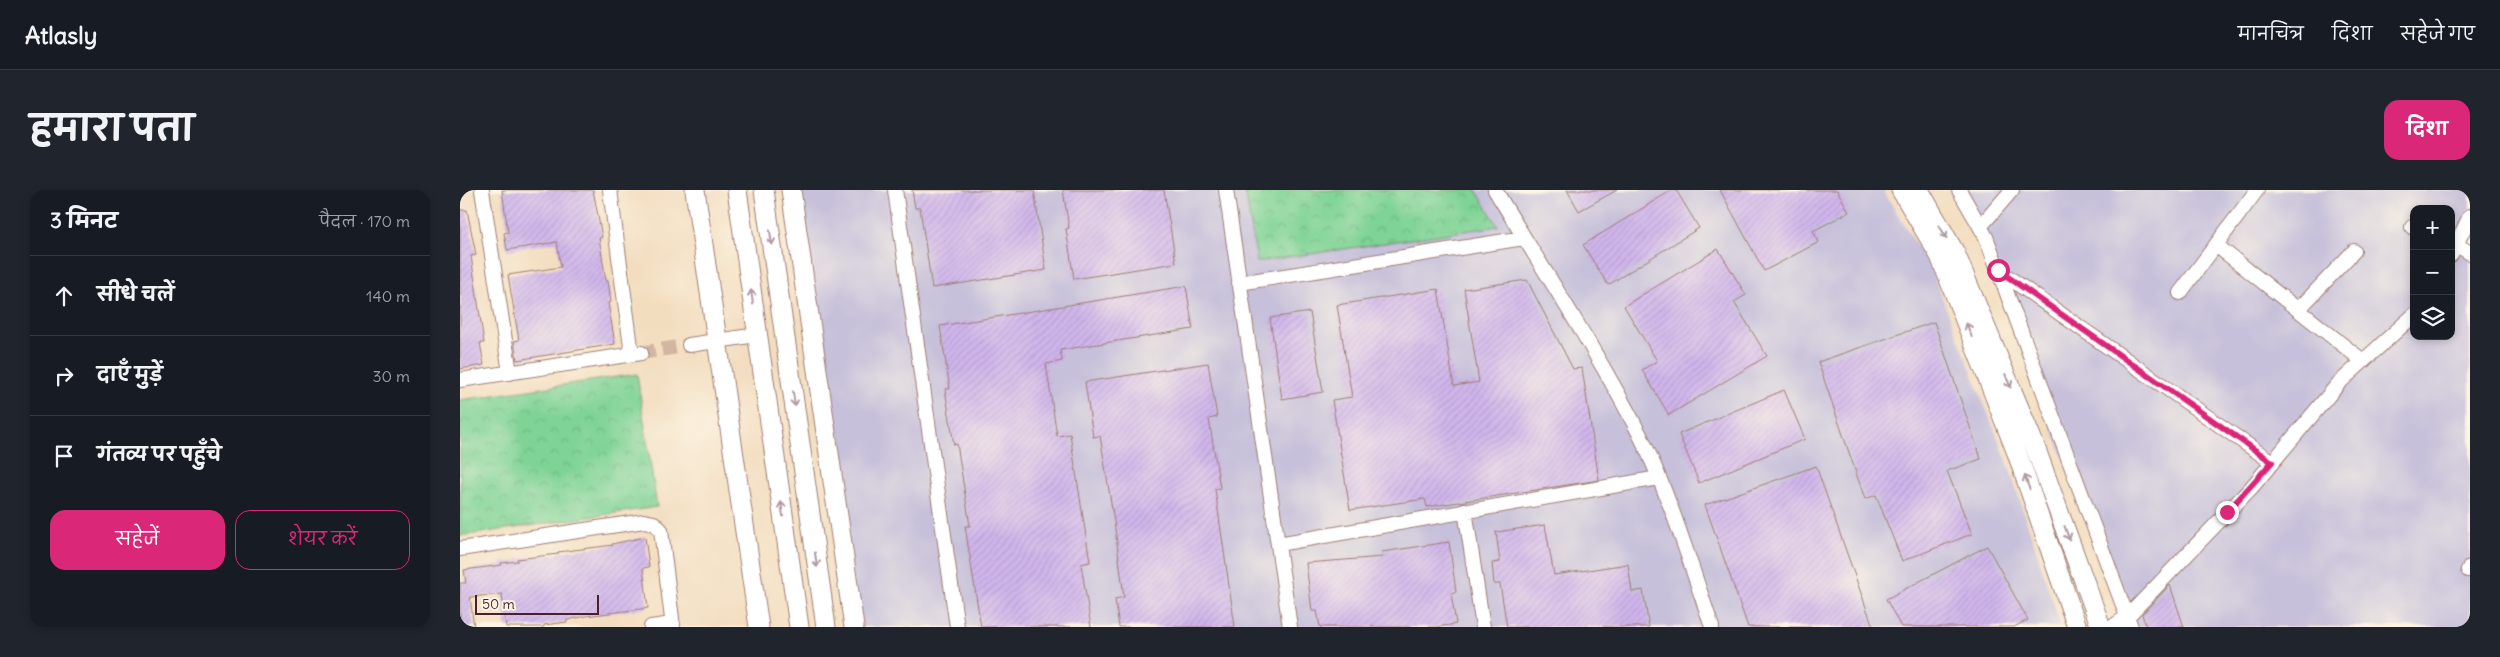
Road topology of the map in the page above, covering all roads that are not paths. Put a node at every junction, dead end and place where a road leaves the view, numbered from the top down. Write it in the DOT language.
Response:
graph roads {
  1 [pos="482,190"];
  2 [pos="610,190"];
  3 [pos="695,190"];
  4 [pos="737,190"];
  5 [pos="764,190"];
  6 [pos="791,190"];
  7 [pos="895,190"];
  8 [pos="1226,190"];
  9 [pos="1495,190"];
  10 [pos="1901,190"];
  11 [pos="1919,190"];
  12 [pos="1959,190"];
  13 [pos="2012,190"];
  14 [pos="2257,190"];
  15 [pos="2470,216"];
  16 [pos="1980,227"];
  17 [pos="1524,238"];
  18 [pos="2216,245"];
  19 [pos="2354,250"];
  20 [pos="2453,250"];
  21 [pos="2455,251"];
  22 [pos="2470,253"];
  23 [pos="1998,270"];
  24 [pos="1239,283"];
  25 [pos="2180,294"];
  26 [pos="2298,310"];
  27 [pos="2410,319"];
  28 [pos="757,335"];
  29 [pos="717,341"];
  30 [pos="689,345"];
  31 [pos="2363,361"];
  32 [pos="510,372"];
  33 [pos="460,380"];
  34 [pos="2272,462"];
  35 [pos="1659,478"];
  36 [pos="1464,510"];
  37 [pos="1278,544"];
  38 [pos="460,549"];
  39 [pos="2129,622"];
  40 [pos="673,625"];
  41 [pos="651,627"];
  42 [pos="759,627"];
  43 [pos="799,627"];
  44 [pos="826,627"];
  45 [pos="854,627"];
  46 [pos="957,627"];
  47 [pos="1290,627"];
  48 [pos="1483,627"];
  49 [pos="1712,627"];
  50 [pos="2077,627"];
  51 [pos="2101,627"];
  52 [pos="2112,627"];
  1 -- 32 [label="street"];
  2 -- 32 [label="street"];
  3 -- 29 [label="street"];
  28 -- 4 [label="street, one-way"];
  5 -- 44 [label="street, one-way"];
  6 -- 45 [label="street"];
  7 -- 46 [label="street"];
  8 -- 24 [label="street"];
  9 -- 17 [label="street"];
  50 -- 10 [label="street, one-way"];
  11 -- 51 [label="street, one-way"];
  12 -- 16 [label="street"];
  13 -- 16 [label="street"];
  14 -- 18 [label="street"];
  15 -- 20 [label="street"];
  16 -- 23 [label="street"];
  17 -- 24 [label="street"];
  17 -- 35 [label="street"];
  18 -- 25 [label="street"];
  18 -- 26 [label="street"];
  19 -- 26 [label="street"];
  21 -- 22 [label="street"];
  23 -- 34 [label="street"];
  23 -- 39 [label="street"];
  24 -- 37 [label="street"];
  26 -- 31 [label="street"];
  27 -- 31 [label="street"];
  28 -- 29 [label="street"];
  43 -- 28 [label="street, one-way"];
  29 -- 30 [label="street"];
  29 -- 42 [label="street"];
  31 -- 34 [label="street"];
  32 -- 33 [label="street"];
  34 -- 39 [label="street"];
  35 -- 36 [label="street"];
  35 -- 49 [label="street"];
  36 -- 37 [label="street"];
  36 -- 48 [label="street"];
  37 -- 47 [label="street"];
  38 -- 40 [label="street"];
  39 -- 52 [label="street"];
  40 -- 41 [label="street"];
}
